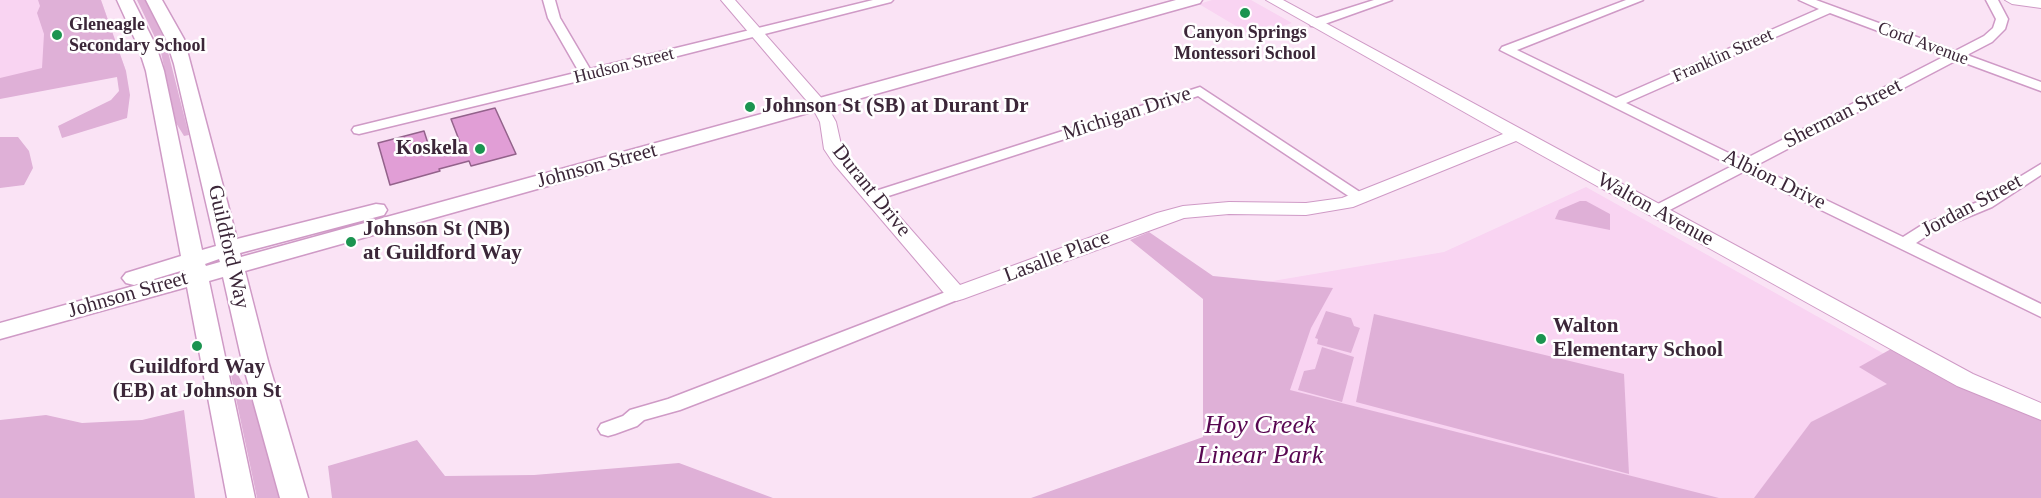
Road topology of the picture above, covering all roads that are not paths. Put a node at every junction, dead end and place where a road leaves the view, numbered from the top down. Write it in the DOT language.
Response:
graph roads {
  1 [pos="125,0"];
  2 [pos="154,0"];
  3 [pos="549,0"];
  4 [pos="729,0"];
  5 [pos="887,0"];
  6 [pos="1155,0"];
  7 [pos="1194,0"];
  8 [pos="1273,0"];
  9 [pos="1386,0"];
  10 [pos="1637,0"];
  11 [pos="1805,0"];
  12 [pos="1992,0"];
  13 [pos="2012,0"];
  14 [pos="2041,4"];
  15 [pos="1830,9"];
  16 [pos="1315,23"];
  17 [pos="757,33"];
  18 [pos="1956,56"];
  19 [pos="587,75"];
  20 [pos="2041,87"];
  21 [pos="815,100"];
  22 [pos="1616,103"];
  23 [pos="359,130"];
  24 [pos="1517,134"];
  25 [pos="1744,166"];
  26 [pos="2041,168"];
  27 [pos="871,197"];
  28 [pos="1361,198"];
  29 [pos="1656,211"];
  30 [pos="1904,244"];
  31 [pos="230,258"];
  32 [pos="196,268"];
  33 [pos="956,294"];
  34 [pos="2041,311"];
  35 [pos="0,318"];
  36 [pos="0,331"];
  37 [pos="2041,412"];
  38 [pos="608,429"];
  39 [pos="241,498"];
  40 [pos="294,498"];
  1 -- 32 [label="main road, Guildford Way"];
  2 -- 31 [label="main road, Guildford Way"];
  3 -- 19 [label="street"];
  4 -- 17 [label="street, Durant Drive"];
  5 -- 17 [label="street, Hudson Street"];
  6 -- 21 [label="main road, Johnson Street"];
  7 -- 21 [label="main road, Johnson Street"];
  8 -- 16 [label="street, Walton Avenue"];
  9 -- 16 [label="street"];
  10 -- 22 [label="street, Albion Drive"];
  11 -- 15 [label="street, Cord Avenue"];
  12 -- 18 [label="street, Sherman Street"];
  13 -- 14 [label="street"];
  15 -- 18 [label="street, Cord Avenue"];
  15 -- 22 [label="street, Franklin Street"];
  16 -- 24 [label="street, Walton Avenue"];
  17 -- 19 [label="street, Hudson Street"];
  17 -- 21 [label="street, Durant Drive"];
  18 -- 20 [label="street, Cord Avenue"];
  18 -- 25 [label="street, Sherman Street"];
  19 -- 23 [label="street, Hudson Street"];
  21 -- 27 [label="street, Durant Drive"];
  21 -- 31 [label="main road, Johnson Street"];
  22 -- 25 [label="street, Albion Drive"];
  24 -- 28 [label="street, Lasalle Place"];
  24 -- 29 [label="street, Walton Avenue"];
  25 -- 29 [label="street, Sherman Street"];
  25 -- 30 [label="street, Albion Drive"];
  26 -- 30 [label="street, Jordan Street"];
  27 -- 28 [label="street, Michigan Drive"];
  27 -- 33 [label="street, Durant Drive"];
  28 -- 33 [label="street, Lasalle Place"];
  29 -- 37 [label="street, Walton Avenue"];
  30 -- 34 [label="street, Albion Drive"];
  31 -- 32 [label="main road, Johnson Street"];
  31 -- 40 [label="main road, Guildford Way"];
  32 -- 35 [label="main road, Johnson Street"];
  32 -- 36 [label="main road, Johnson Street"];
  32 -- 39 [label="main road, Guildford Way"];
  33 -- 38 [label="street, Lasalle Place"];
}
